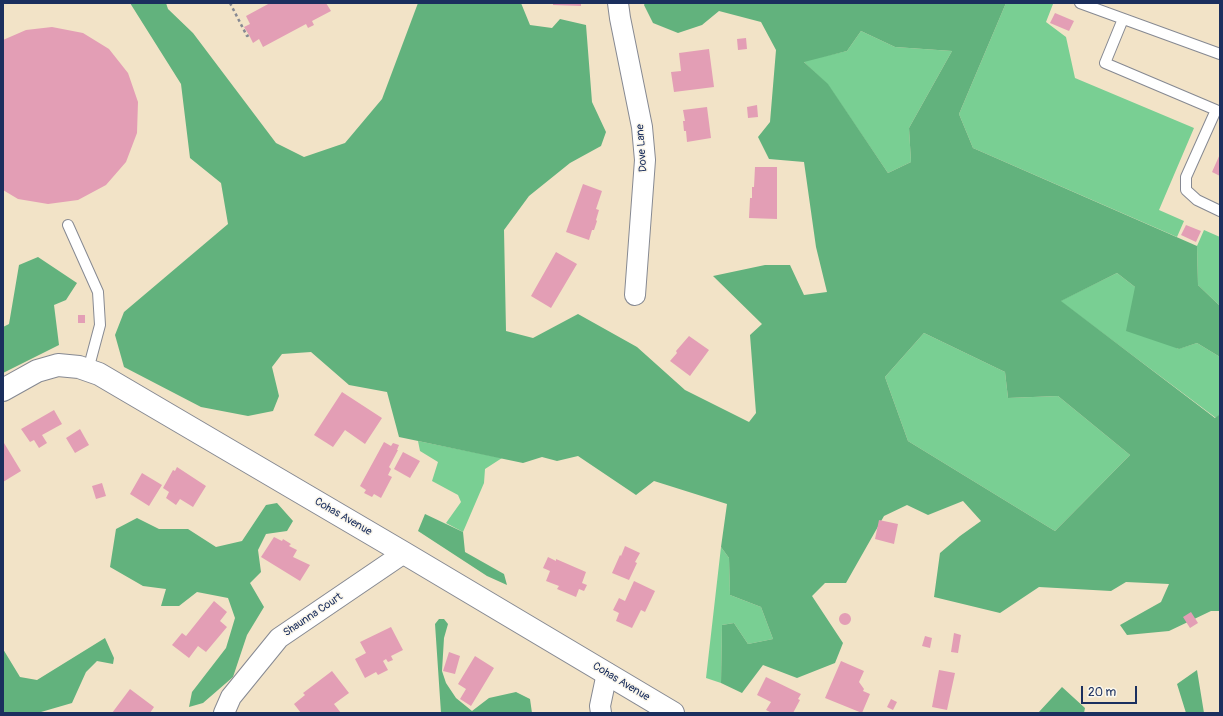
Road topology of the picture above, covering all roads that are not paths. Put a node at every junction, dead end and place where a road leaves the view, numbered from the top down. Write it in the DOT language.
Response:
graph roads {
  1 [pos="618,3"];
  2 [pos="1080,3"];
  3 [pos="1123,19"];
  4 [pos="1220,54"];
  5 [pos="1220,211"];
  6 [pos="68,226"];
  7 [pos="635,295"];
  8 [pos="88,370"];
  9 [pos="3,390"];
  10 [pos="404,553"];
  11 [pos="607,673"];
  12 [pos="224,713"];
  13 [pos="600,713"];
  14 [pos="674,713"];
  1 -- 7 [label="street, Dove Lane"];
  2 -- 3 [label="lane"];
  3 -- 4 [label="lane"];
  3 -- 5 [label="lane"];
  6 -- 8 [label="lane"];
  8 -- 9 [label="street, Cohas Avenue"];
  8 -- 10 [label="street, Cohas Avenue"];
  10 -- 11 [label="street, Cohas Avenue"];
  10 -- 12 [label="street, Shaunna Court"];
  11 -- 13 [label="street"];
  11 -- 14 [label="street, Cohas Avenue"];
}
